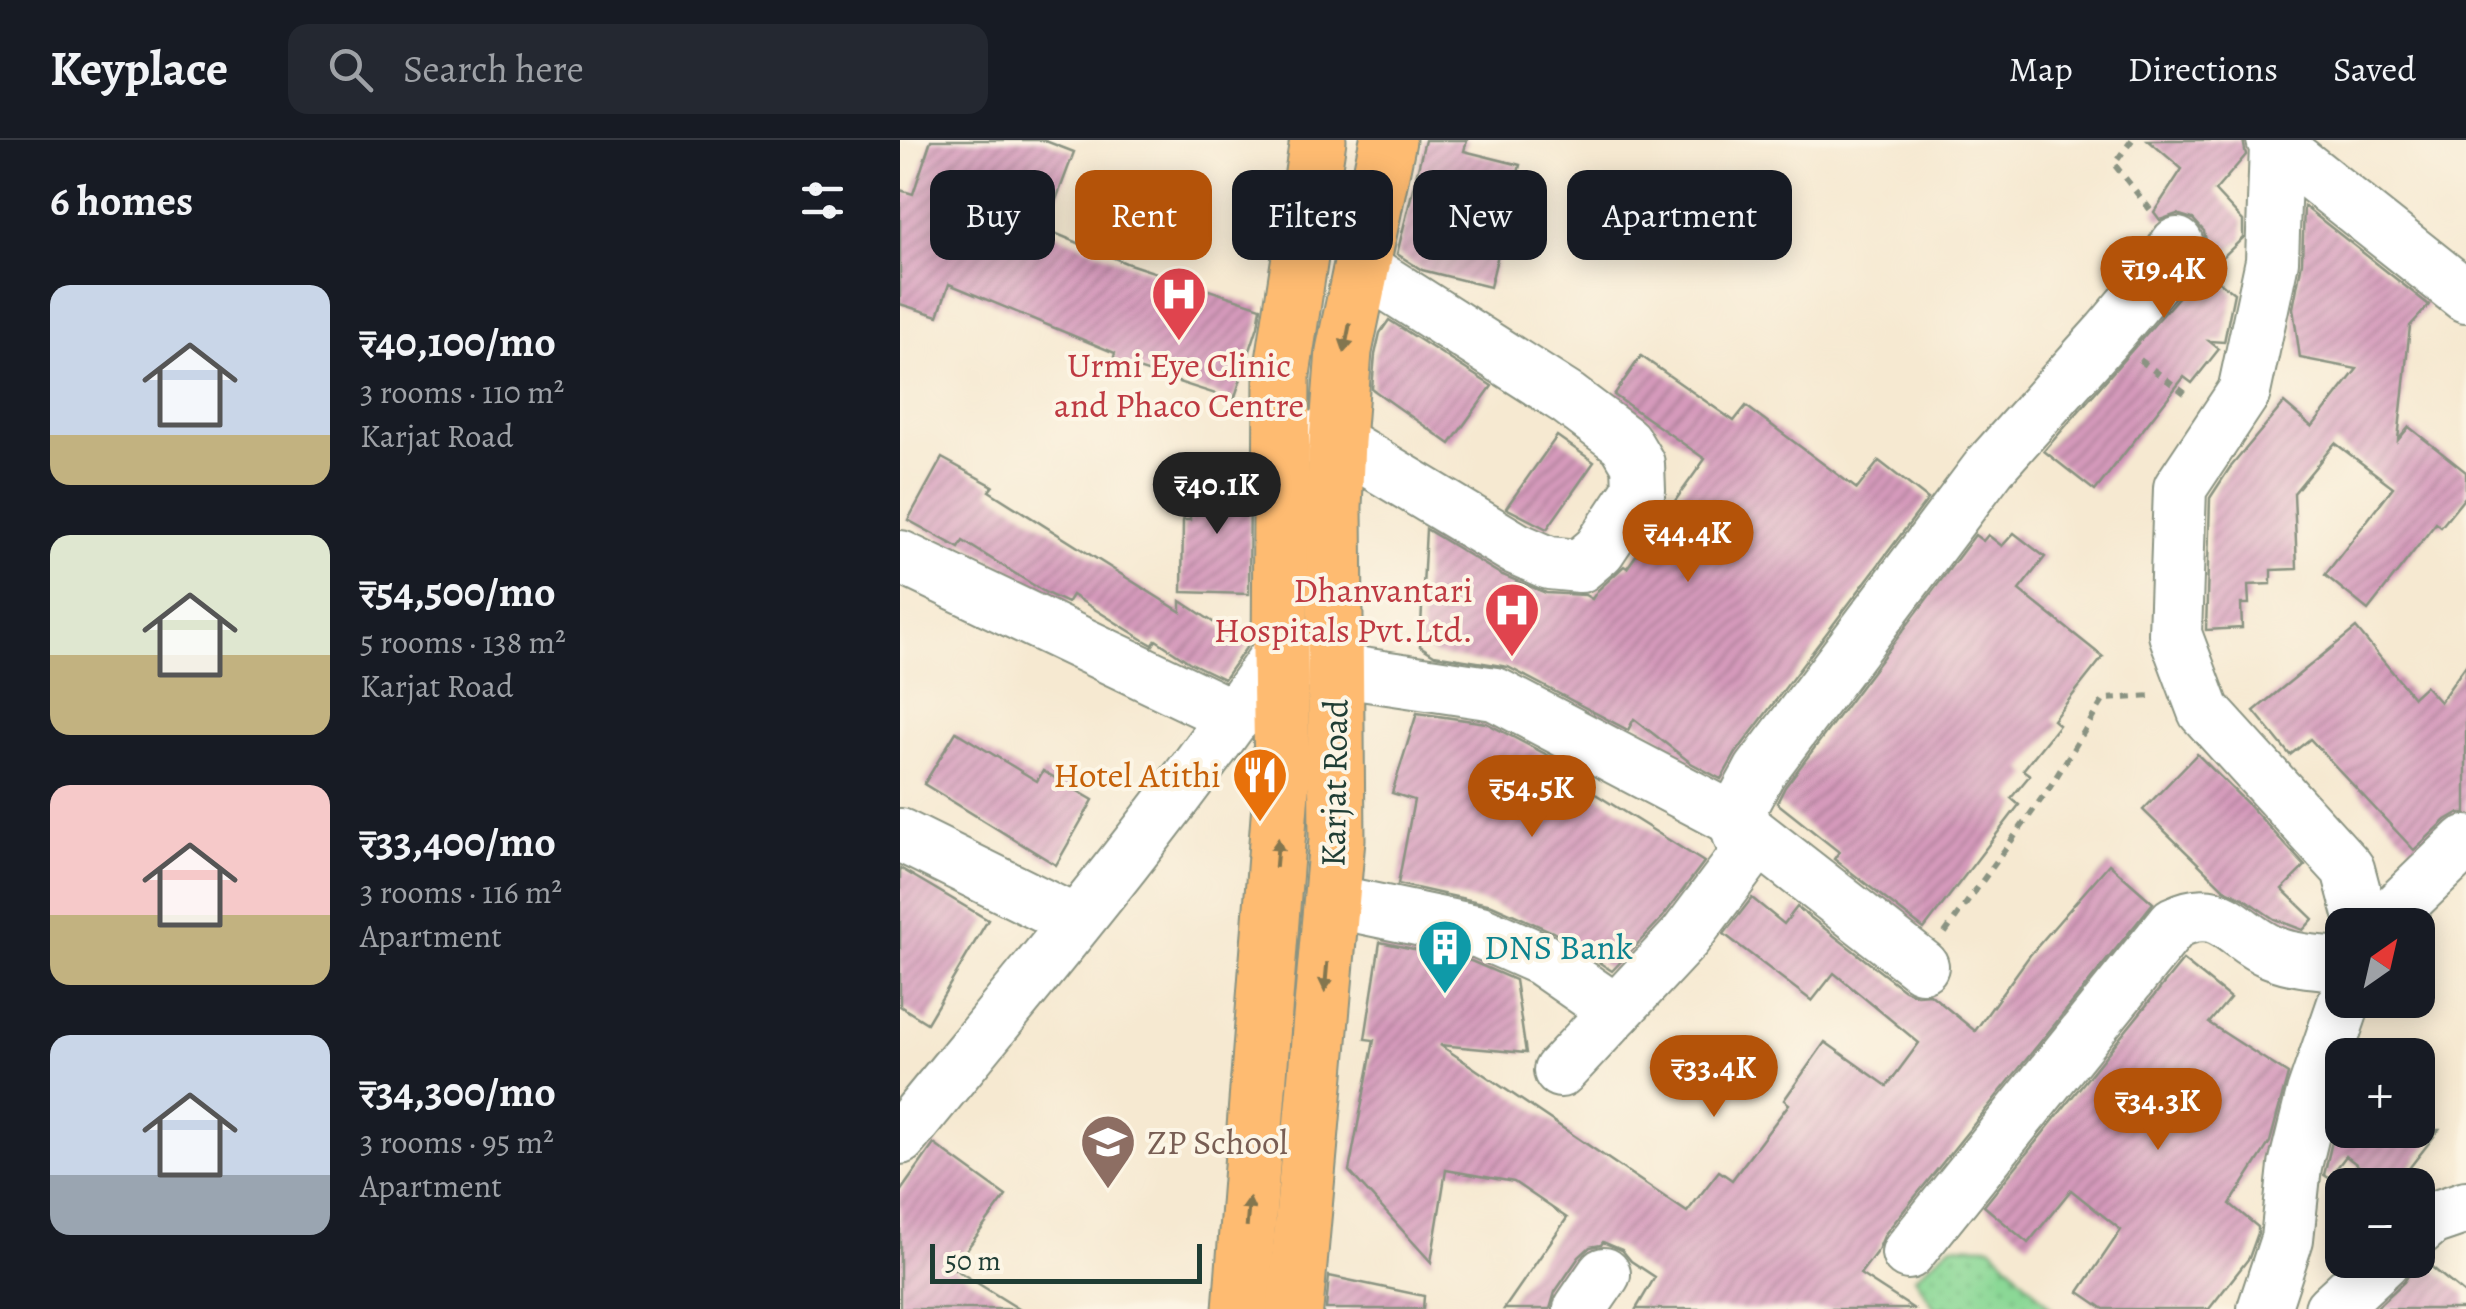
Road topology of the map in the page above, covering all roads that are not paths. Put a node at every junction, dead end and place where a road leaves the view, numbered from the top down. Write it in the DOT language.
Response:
graph roads {
  1 [pos="1318,140"];
  2 [pos="1388,140"];
  3 [pos="2274,142"];
  4 [pos="2177,244"];
  5 [pos="1362,267"];
  6 [pos="2466,296"];
  7 [pos="1281,434"];
  8 [pos="1337,441"];
  9 [pos="900,557"];
  10 [pos="1280,651"];
  11 [pos="1336,670"];
  12 [pos="1235,716"];
  13 [pos="900,835"];
  14 [pos="1742,836"];
  15 [pos="2466,842"];
  16 [pos="1332,901"];
  17 [pos="2359,908"];
  18 [pos="2398,908"];
  19 [pos="1076,922"];
  20 [pos="1867,931"];
  21 [pos="2325,962"];
  22 [pos="1922,966"];
  23 [pos="1616,1010"];
  24 [pos="2339,1018"];
  25 [pos="1560,1071"];
  26 [pos="900,1138"];
  27 [pos="2466,1207"];
  28 [pos="2435,1216"];
  29 [pos="1908,1253"];
  30 [pos="2365,1278"];
  31 [pos="1246,1307"];
  32 [pos="1295,1309"];
  33 [pos="2264,1309"];
  34 [pos="2331,1309"];
  1 -- 7 [label="main road, Karjat Road"];
  2 -- 5 [label="main road, Karjat Road"];
  3 -- 6 [label="street"];
  3 -- 17 [label="street"];
  4 -- 14 [label="street"];
  5 -- 8 [label="main road, Karjat Road, one-way"];
  5 -- 8 [label="street"];
  7 -- 8 [label="street"];
  7 -- 10 [label="main road, Karjat Road"];
  8 -- 11 [label="main road, Karjat Road"];
  9 -- 12 [label="street"];
  10 -- 11 [label="street"];
  10 -- 12 [label="street"];
  31 -- 10 [label="main road, Karjat Road, one-way"];
  11 -- 14 [label="street"];
  11 -- 16 [label="main road, Karjat Road"];
  12 -- 19 [label="street"];
  13 -- 19 [label="street"];
  14 -- 20 [label="street"];
  14 -- 22 [label="street"];
  14 -- 23 [label="street"];
  15 -- 18 [label="street"];
  16 -- 23 [label="street"];
  16 -- 32 [label="main road, Karjat Road, one-way"];
  19 -- 26 [label="street"];
  21 -- 29 [label="street"];
  23 -- 25 [label="street"];
  24 -- 33 [label="street"];
  27 -- 28 [label="street"];
  30 -- 34 [label="street"];
}
